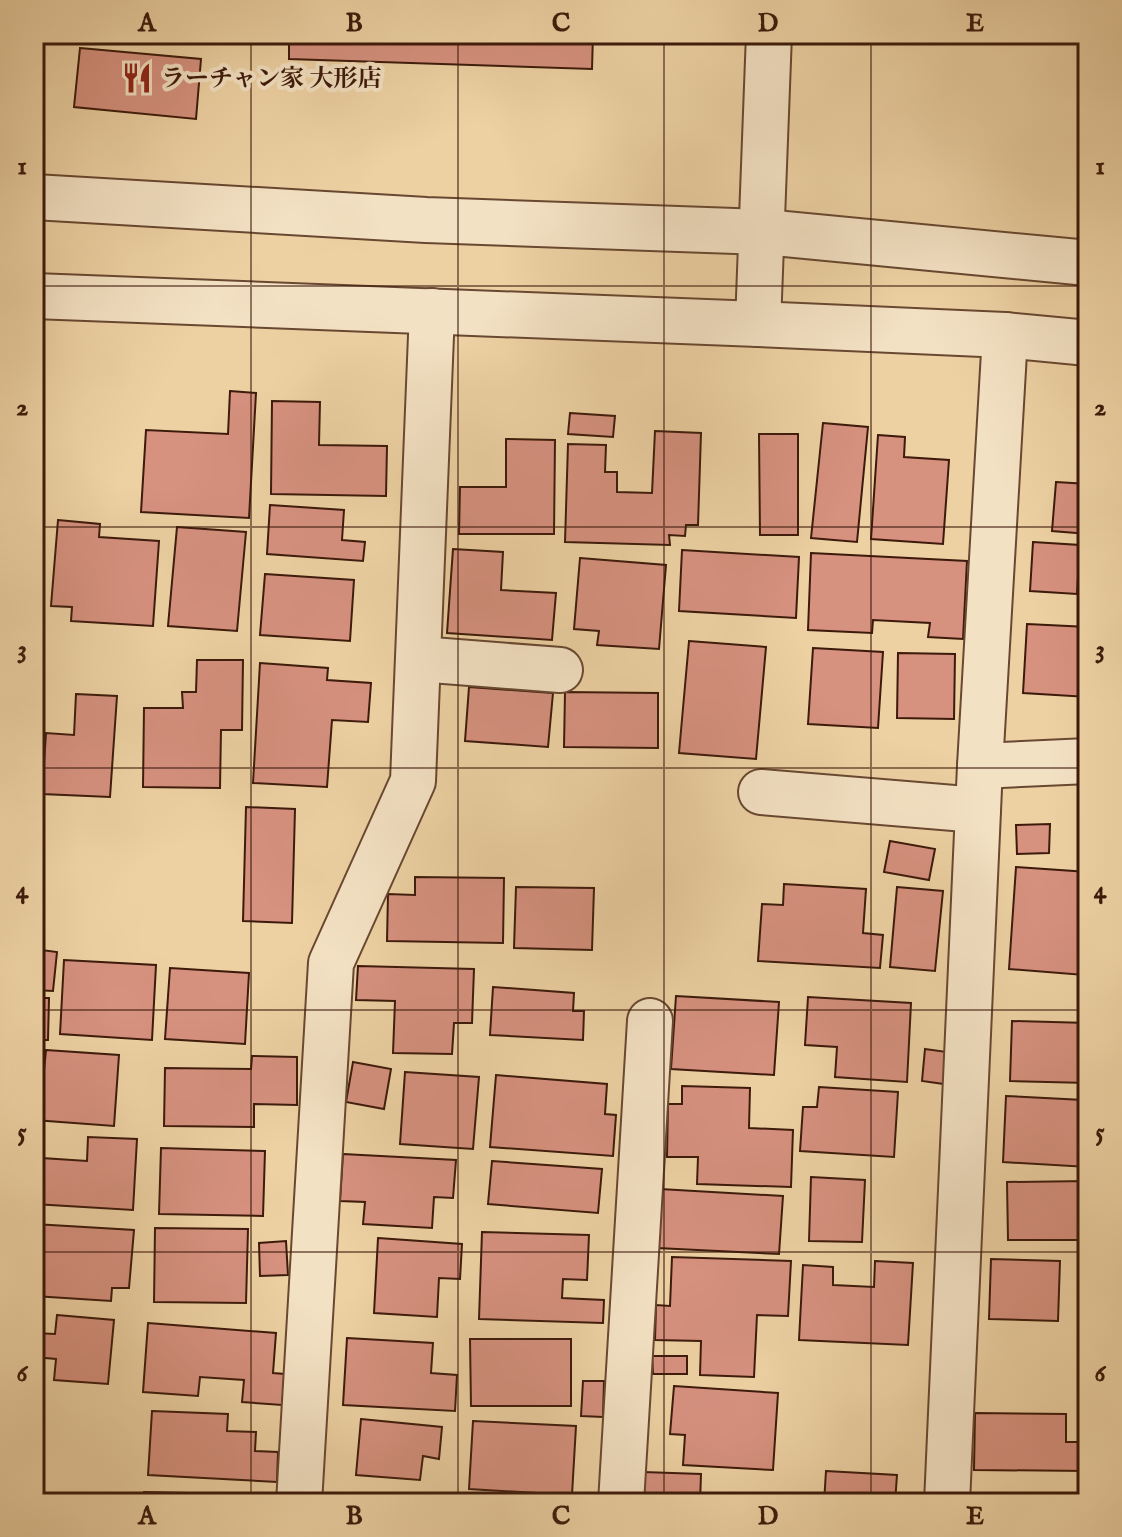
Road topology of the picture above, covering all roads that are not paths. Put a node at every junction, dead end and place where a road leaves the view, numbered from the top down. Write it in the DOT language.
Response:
graph roads {
  1 [pos="769,34"];
  2 [pos="34,197"];
  3 [pos="764,232"];
  4 [pos="1088,263"];
  5 [pos="34,296"];
  6 [pos="432,311"];
  7 [pos="758,324"];
  8 [pos="1005,335"];
  9 [pos="1088,343"];
  10 [pos="419,659"];
  11 [pos="560,670"];
  12 [pos="1088,761"];
  13 [pos="980,766"];
  14 [pos="761,792"];
  15 [pos="978,810"];
  16 [pos="650,1021"];
  17 [pos="299,1503"];
  18 [pos="621,1503"];
  19 [pos="947,1503"];
  1 -- 3 [label="street"];
  2 -- 3 [label="street"];
  3 -- 4 [label="street"];
  3 -- 7 [label="street"];
  5 -- 6 [label="street"];
  6 -- 7 [label="street"];
  6 -- 10 [label="street"];
  7 -- 8 [label="street"];
  8 -- 9 [label="street"];
  8 -- 13 [label="street"];
  10 -- 11 [label="street"];
  10 -- 17 [label="street"];
  12 -- 13 [label="street"];
  13 -- 15 [label="street"];
  14 -- 15 [label="street"];
  15 -- 19 [label="street"];
  16 -- 18 [label="street"];
}
